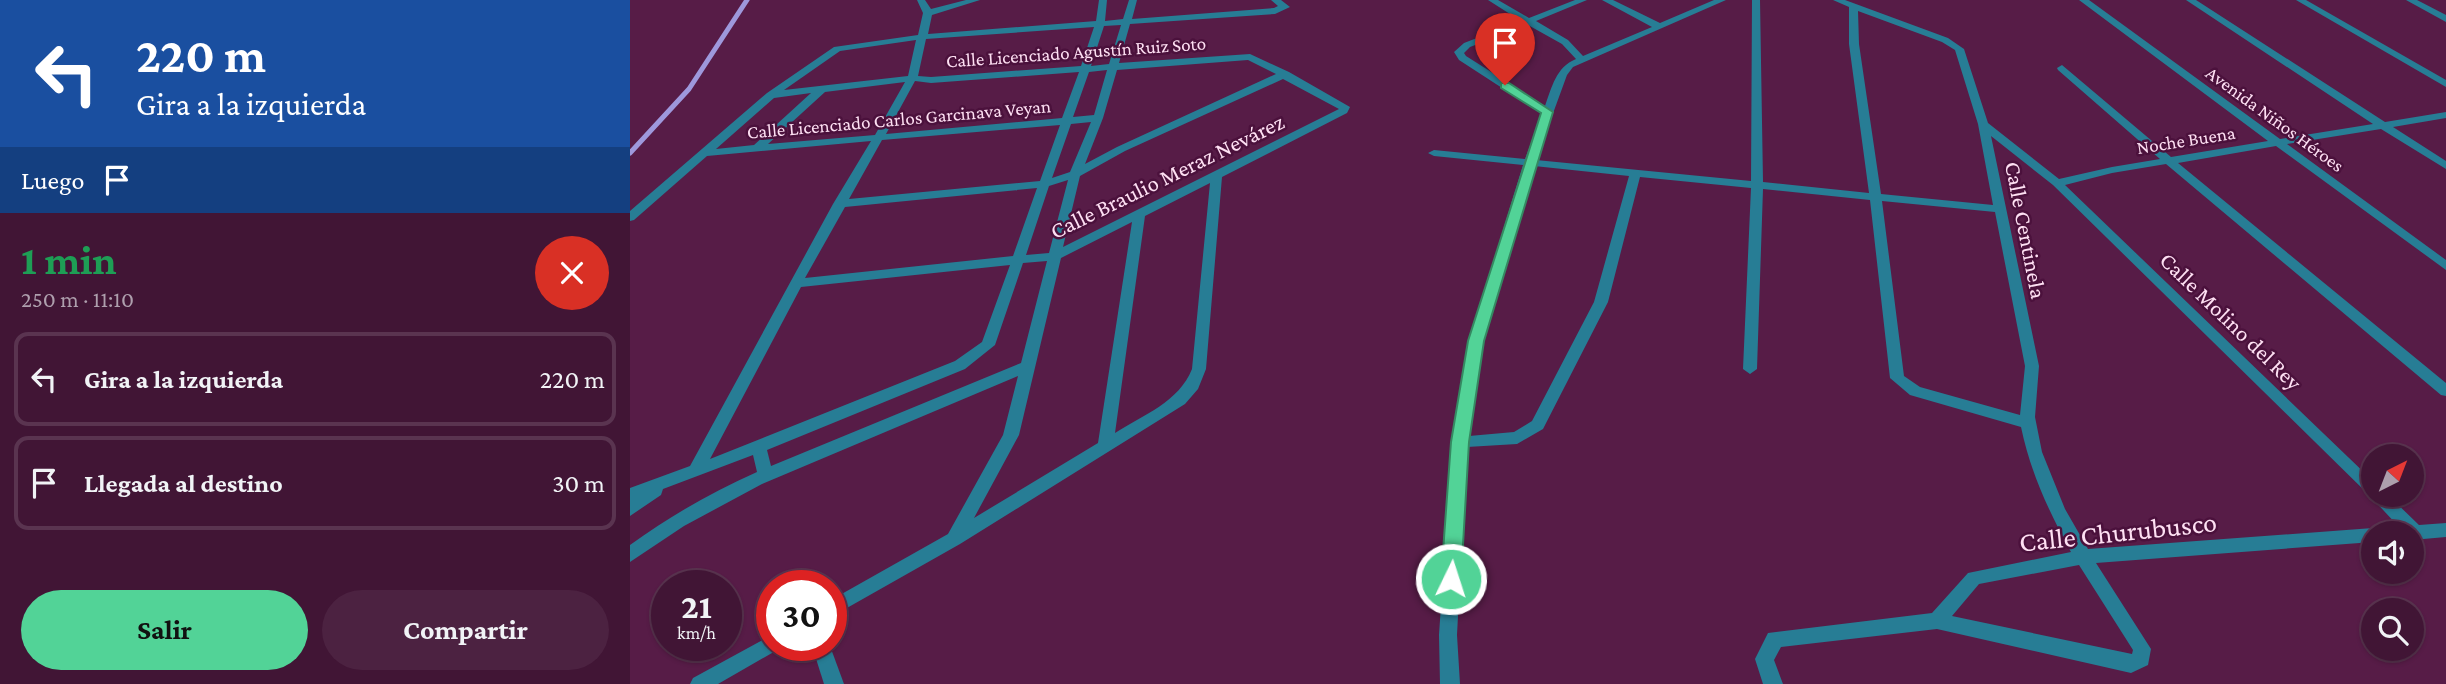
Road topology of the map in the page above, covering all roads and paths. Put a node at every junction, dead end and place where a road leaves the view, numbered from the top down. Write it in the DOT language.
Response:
graph roads {
  1 [pos="921,0"];
  2 [pos="976,0"];
  3 [pos="1103,0"];
  4 [pos="1133,0"];
  5 [pos="1275,0"];
  6 [pos="1492,0"];
  7 [pos="1583,0"];
  8 [pos="1606,0"];
  9 [pos="1721,0"];
  10 [pos="1756,0"];
  11 [pos="1837,0"];
  12 [pos="2083,0"];
  13 [pos="2190,0"];
  14 [pos="2300,0"];
  15 [pos="2410,0"];
  16 [pos="1853,6"];
  17 [pos="928,13"];
  18 [pos="2446,19"];
  19 [pos="1530,21"];
  20 [pos="1129,22"];
  21 [pos="1100,24"];
  22 [pos="1660,27"];
  23 [pos="921,37"];
  24 [pos="1581,59"];
  25 [pos="2062,68"];
  26 [pos="1114,69"];
  27 [pos="1084,71"];
  28 [pos="1285,74"];
  29 [pos="912,78"];
  30 [pos="2446,84"];
  31 [pos="823,88"];
  32 [pos="771,95"];
  33 [pos="1547,112"];
  34 [pos="2446,115"];
  35 [pos="1098,118"];
  36 [pos="1066,121"];
  37 [pos="1983,124"];
  38 [pos="2382,125"];
  39 [pos="879,140"];
  40 [pos="2278,143"];
  41 [pos="755,150"];
  42 [pos="704,153"];
  43 [pos="1434,153"];
  44 [pos="1530,161"];
  45 [pos="2169,161"];
  46 [pos="2446,166"];
  47 [pos="1636,172"];
  48 [pos="1075,174"];
  49 [pos="1216,177"];
  50 [pos="2057,183"];
  51 [pos="1045,184"];
  52 [pos="1757,184"];
  53 [pos="1877,197"];
  54 [pos="839,204"];
  55 [pos="2000,209"];
  56 [pos="1139,214"];
  57 [pos="630,216"];
  58 [pos="1055,256"];
  59 [pos="1018,261"];
  60 [pos="2446,266"];
  61 [pos="796,283"];
  62 [pos="1026,367"];
  63 [pos="1750,369"];
  64 [pos="2446,391"];
  65 [pos="2028,423"];
  66 [pos="1460,442"];
  67 [pos="758,447"];
  68 [pos="1105,448"];
  69 [pos="697,468"];
  70 [pos="766,475"];
  71 [pos="670,478"];
  72 [pos="2361,479"];
  73 [pos="630,495"];
  74 [pos="2390,508"];
  75 [pos="630,509"];
  76 [pos="2404,521"];
  77 [pos="2446,530"];
  78 [pos="2424,531"];
  79 [pos="2361,536"];
  80 [pos="954,539"];
  81 [pos="630,555"];
  82 [pos="2083,557"];
  83 [pos="847,600"];
  84 [pos="1937,621"];
  85 [pos="756,652"];
  86 [pos="826,661"];
  87 [pos="700,684"];
  88 [pos="834,684"];
  89 [pos="1450,684"];
  90 [pos="1773,684"];
  1 -- 17 [label="street"];
  2 -- 17 [label="street"];
  3 -- 21 [label="street"];
  4 -- 20 [label="street"];
  5 -- 20 [label="street"];
  6 -- 19 [label="street"];
  7 -- 19 [label="street"];
  8 -- 22 [label="street"];
  9 -- 22 [label="street"];
  10 -- 52 [label="street"];
  11 -- 16 [label="street"];
  12 -- 40 [label="street, Avenida Niños Héroes"];
  13 -- 38 [label="street"];
  14 -- 30 [label="street"];
  15 -- 18 [label="street"];
  16 -- 37 [label="street, Calle Centinela"];
  16 -- 53 [label="street"];
  17 -- 23 [label="street"];
  19 -- 24 [label="street"];
  19 -- 33 [label="street"];
  20 -- 21 [label="street"];
  20 -- 26 [label="street"];
  21 -- 23 [label="street"];
  21 -- 27 [label="street"];
  22 -- 24 [label="street"];
  23 -- 29 [label="street"];
  23 -- 32 [label="street"];
  24 -- 33 [label="street"];
  25 -- 45 [label="street"];
  26 -- 27 [label="street, Calle Licenciado Agustín Ruiz Soto"];
  26 -- 28 [label="street, Calle Licenciado Agustín Ruiz Soto"];
  26 -- 35 [label="street"];
  27 -- 29 [label="street, Calle Licenciado Agustín Ruiz Soto"];
  27 -- 36 [label="street"];
  28 -- 48 [label="street"];
  28 -- 49 [label="street, Calle Braulio Meraz Nevárez"];
  29 -- 31 [label="street, Calle Licenciado Agustín Ruiz Soto"];
  29 -- 39 [label="street"];
  31 -- 32 [label="street, Calle Licenciado Agustín Ruiz Soto"];
  31 -- 41 [label="street"];
  32 -- 42 [label="street"];
  33 -- 44 [label="street"];
  34 -- 38 [label="street, Noche Buena"];
  35 -- 36 [label="street, Calle Licenciado Carlos Garcinava Veyan"];
  35 -- 48 [label="street"];
  36 -- 39 [label="street, Calle Licenciado Carlos Garcinava Veyan"];
  36 -- 51 [label="street"];
  37 -- 50 [label="street, Calle Molino del Rey"];
  37 -- 55 [label="street, Calle Centinela"];
  38 -- 40 [label="street, Noche Buena"];
  38 -- 46 [label="street"];
  39 -- 41 [label="street, Calle Licenciado Carlos Garcinava Veyan"];
  39 -- 54 [label="street"];
  40 -- 45 [label="street, Noche Buena"];
  40 -- 60 [label="street, Avenida Niños Héroes"];
  41 -- 42 [label="street, Calle Licenciado Carlos Garcinava Veyan"];
  42 -- 57 [label="street"];
  43 -- 44 [label="street"];
  44 -- 47 [label="street"];
  44 -- 66 [label="street"];
  45 -- 50 [label="street, Noche Buena"];
  45 -- 64 [label="street"];
  47 -- 52 [label="street"];
  47 -- 66 [label="street"];
  48 -- 51 [label="street"];
  48 -- 58 [label="street"];
  49 -- 56 [label="street, Calle Braulio Meraz Nevárez"];
  49 -- 68 [label="street"];
  50 -- 72 [label="street, Calle Molino del Rey"];
  51 -- 54 [label="street"];
  51 -- 59 [label="street"];
  52 -- 53 [label="street"];
  52 -- 63 [label="street"];
  53 -- 55 [label="street"];
  53 -- 65 [label="street"];
  54 -- 61 [label="street"];
  55 -- 65 [label="street, Calle Centinela"];
  56 -- 58 [label="street, Calle Braulio Meraz Nevárez"];
  56 -- 68 [label="street"];
  58 -- 59 [label="street, Calle Braulio Meraz Nevárez"];
  58 -- 62 [label="street"];
  59 -- 61 [label="street, Calle Braulio Meraz Nevárez"];
  59 -- 67 [label="street"];
  61 -- 69 [label="street"];
  62 -- 70 [label="street"];
  62 -- 80 [label="street"];
  65 -- 82 [label="street"];
  66 -- 89 [label="street"];
  67 -- 69 [label="street"];
  67 -- 70 [label="street"];
  68 -- 80 [label="street"];
  69 -- 71 [label="street"];
  70 -- 81 [label="street"];
  71 -- 73 [label="street"];
  71 -- 75 [label="street"];
  74 -- 76 [label="street"];
  77 -- 78 [label="street"];
  79 -- 82 [label="street, Calle Churubusco"];
  80 -- 83 [label="street"];
  82 -- 84 [label="street, Calle Churubusco"];
  82 -- 84 [label="street"];
  84 -- 90 [label="street"];
  85 -- 87 [label="street"];
  86 -- 88 [label="street"];
}
